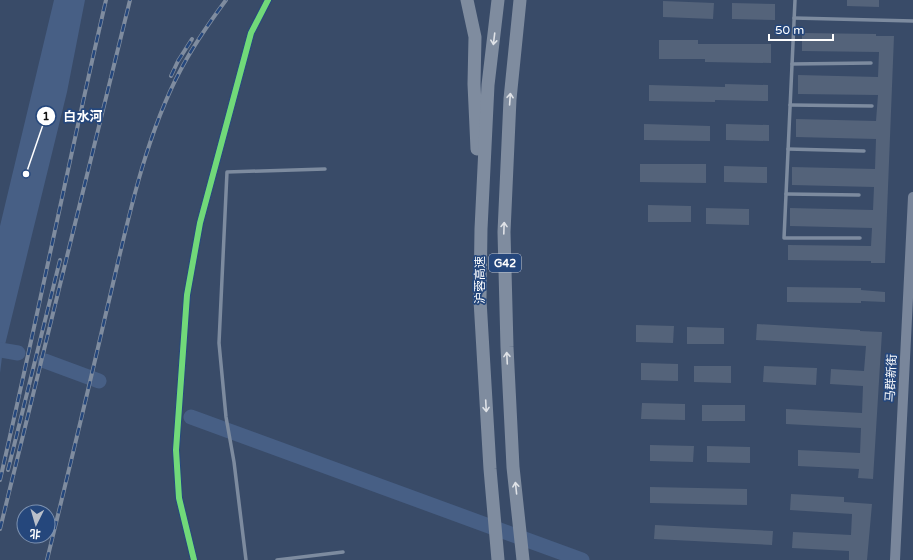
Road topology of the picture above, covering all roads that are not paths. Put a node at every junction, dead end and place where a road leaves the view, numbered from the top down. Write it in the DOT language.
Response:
graph roads {
  1 [pos="268,0"];
  2 [pos="467,0"];
  3 [pos="498,0"];
  4 [pos="520,0"];
  5 [pos="794,0"];
  6 [pos="794,18"];
  7 [pos="913,21"];
  8 [pos="871,63"];
  9 [pos="792,64"];
  10 [pos="790,105"];
  11 [pos="872,106"];
  12 [pos="788,149"];
  13 [pos="864,151"];
  14 [pos="325,169"];
  15 [pos="786,194"];
  16 [pos="859,195"];
  17 [pos="913,197"];
  18 [pos="480,229"];
  19 [pos="860,238"];
  20 [pos="342,552"];
  21 [pos="523,557"];
  22 [pos="194,560"];
  23 [pos="246,560"];
  24 [pos="277,560"];
  25 [pos="498,560"];
  26 [pos="895,560"];
  1 -- 22 [label="street"];
  2 -- 18 [label="highway"];
  3 -- 18 [label="highway, 沪蓉高速 / G42, one-way"];
  21 -- 4 [label="highway, 沪蓉高速 / G42, one-way"];
  5 -- 6 [label="lane"];
  6 -- 7 [label="lane"];
  6 -- 9 [label="lane"];
  8 -- 9 [label="lane"];
  9 -- 10 [label="lane"];
  10 -- 11 [label="lane"];
  10 -- 12 [label="lane"];
  12 -- 13 [label="lane"];
  12 -- 15 [label="lane"];
  14 -- 23 [label="lane"];
  15 -- 16 [label="lane"];
  15 -- 19 [label="lane"];
  17 -- 26 [label="main road, 马群新街"];
  18 -- 25 [label="highway, 沪蓉高速 / G42, one-way"];
  20 -- 24 [label="lane"];
}
